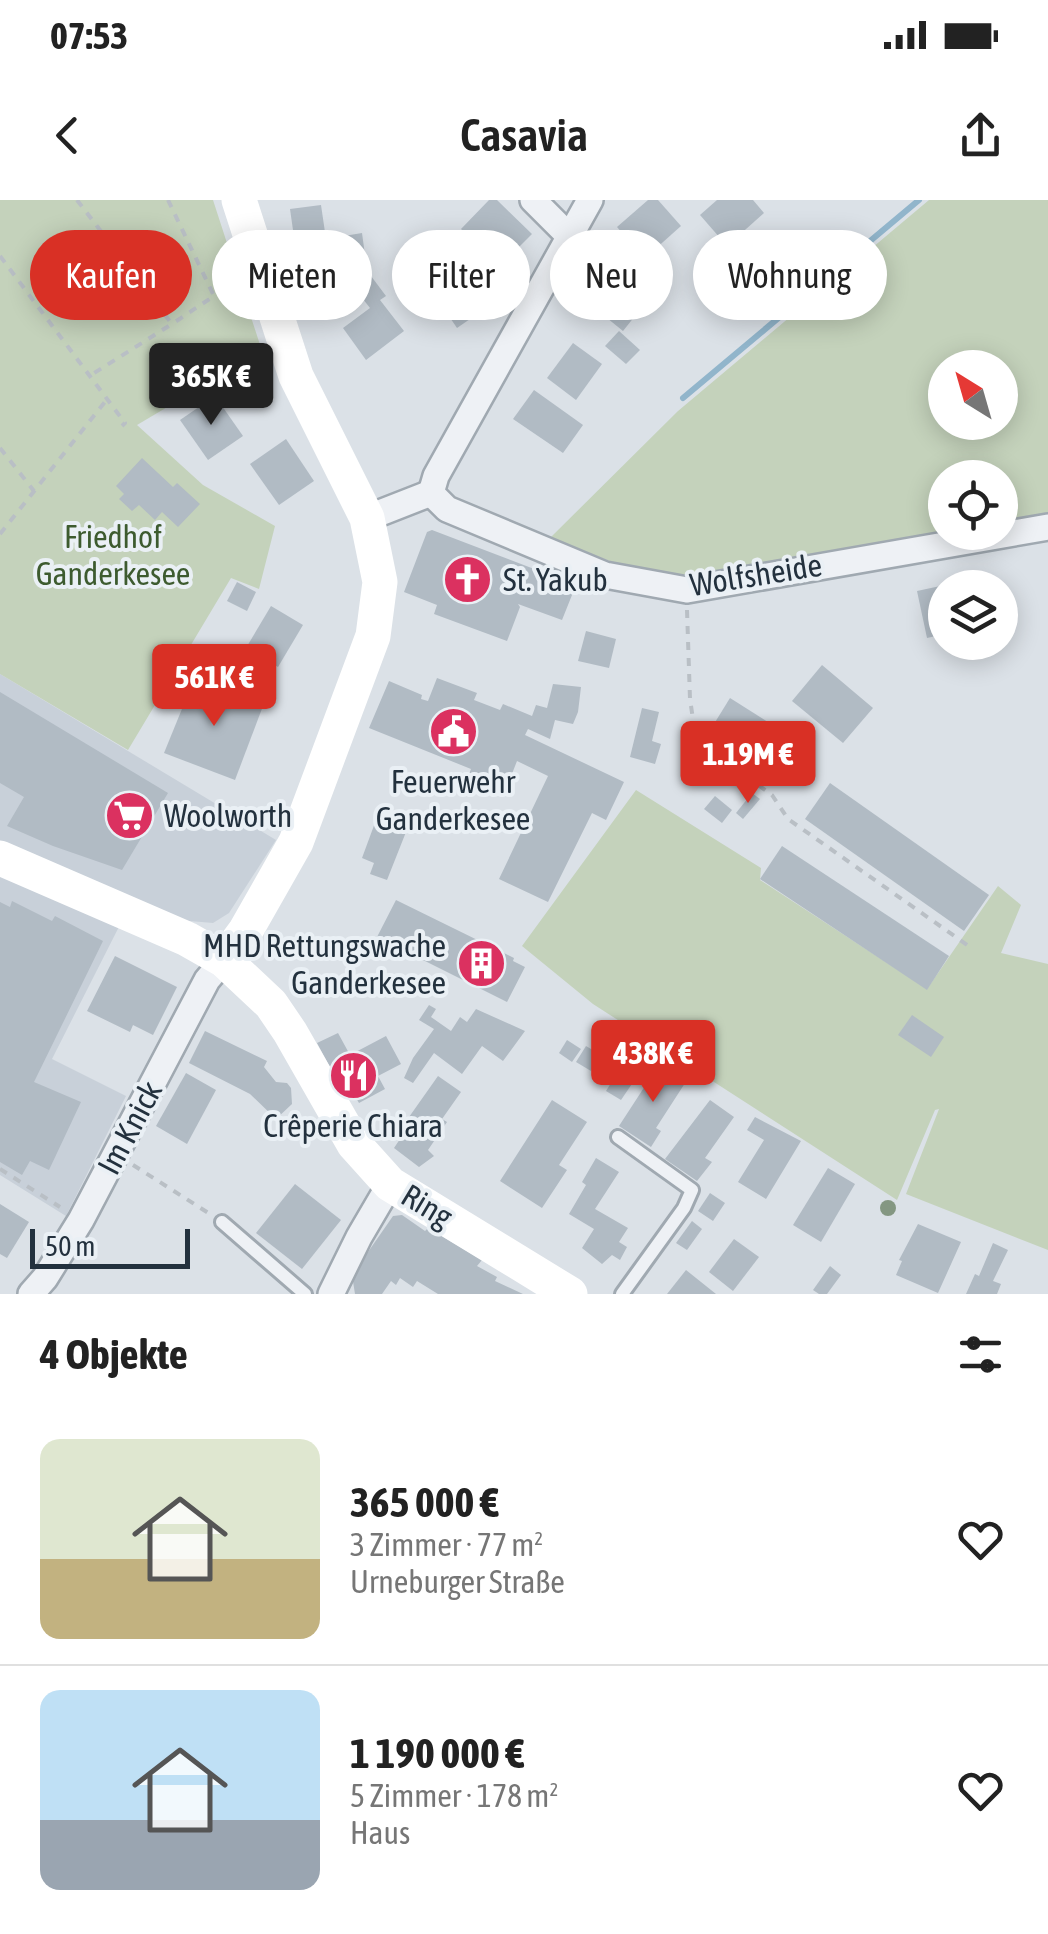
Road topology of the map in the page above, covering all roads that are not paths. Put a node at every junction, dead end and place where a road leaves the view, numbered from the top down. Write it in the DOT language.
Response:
graph roads {
  1 [pos="239,200"];
  2 [pos="534,200"];
  3 [pos="590,200"];
  4 [pos="563,230"];
  5 [pos="572,230"];
  6 [pos="550,270"];
  7 [pos="431,492"];
  8 [pos="367,518"];
  9 [pos="1048,527"];
  10 [pos="0,858"];
  11 [pos="224,960"];
  12 [pos="618,1136"];
  13 [pos="390,1184"];
  14 [pos="222,1222"];
  15 [pos="31,1294"];
  16 [pos="305,1294"];
  17 [pos="331,1294"];
  18 [pos="570,1294"];
  19 [pos="622,1294"];
  1 -- 8 [label="street"];
  2 -- 4 [label="street"];
  3 -- 5 [label="street"];
  6 -- 7 [label="street"];
  7 -- 8 [label="street"];
  7 -- 9 [label="street, Wolfsheide"];
  8 -- 11 [label="street"];
  10 -- 11 [label="street"];
  11 -- 13 [label="street"];
  11 -- 15 [label="street, Im Knick"];
  12 -- 19 [label="lane"];
  13 -- 17 [label="street, Ring"];
  13 -- 18 [label="street, Ring"];
  14 -- 16 [label="lane"];
}
